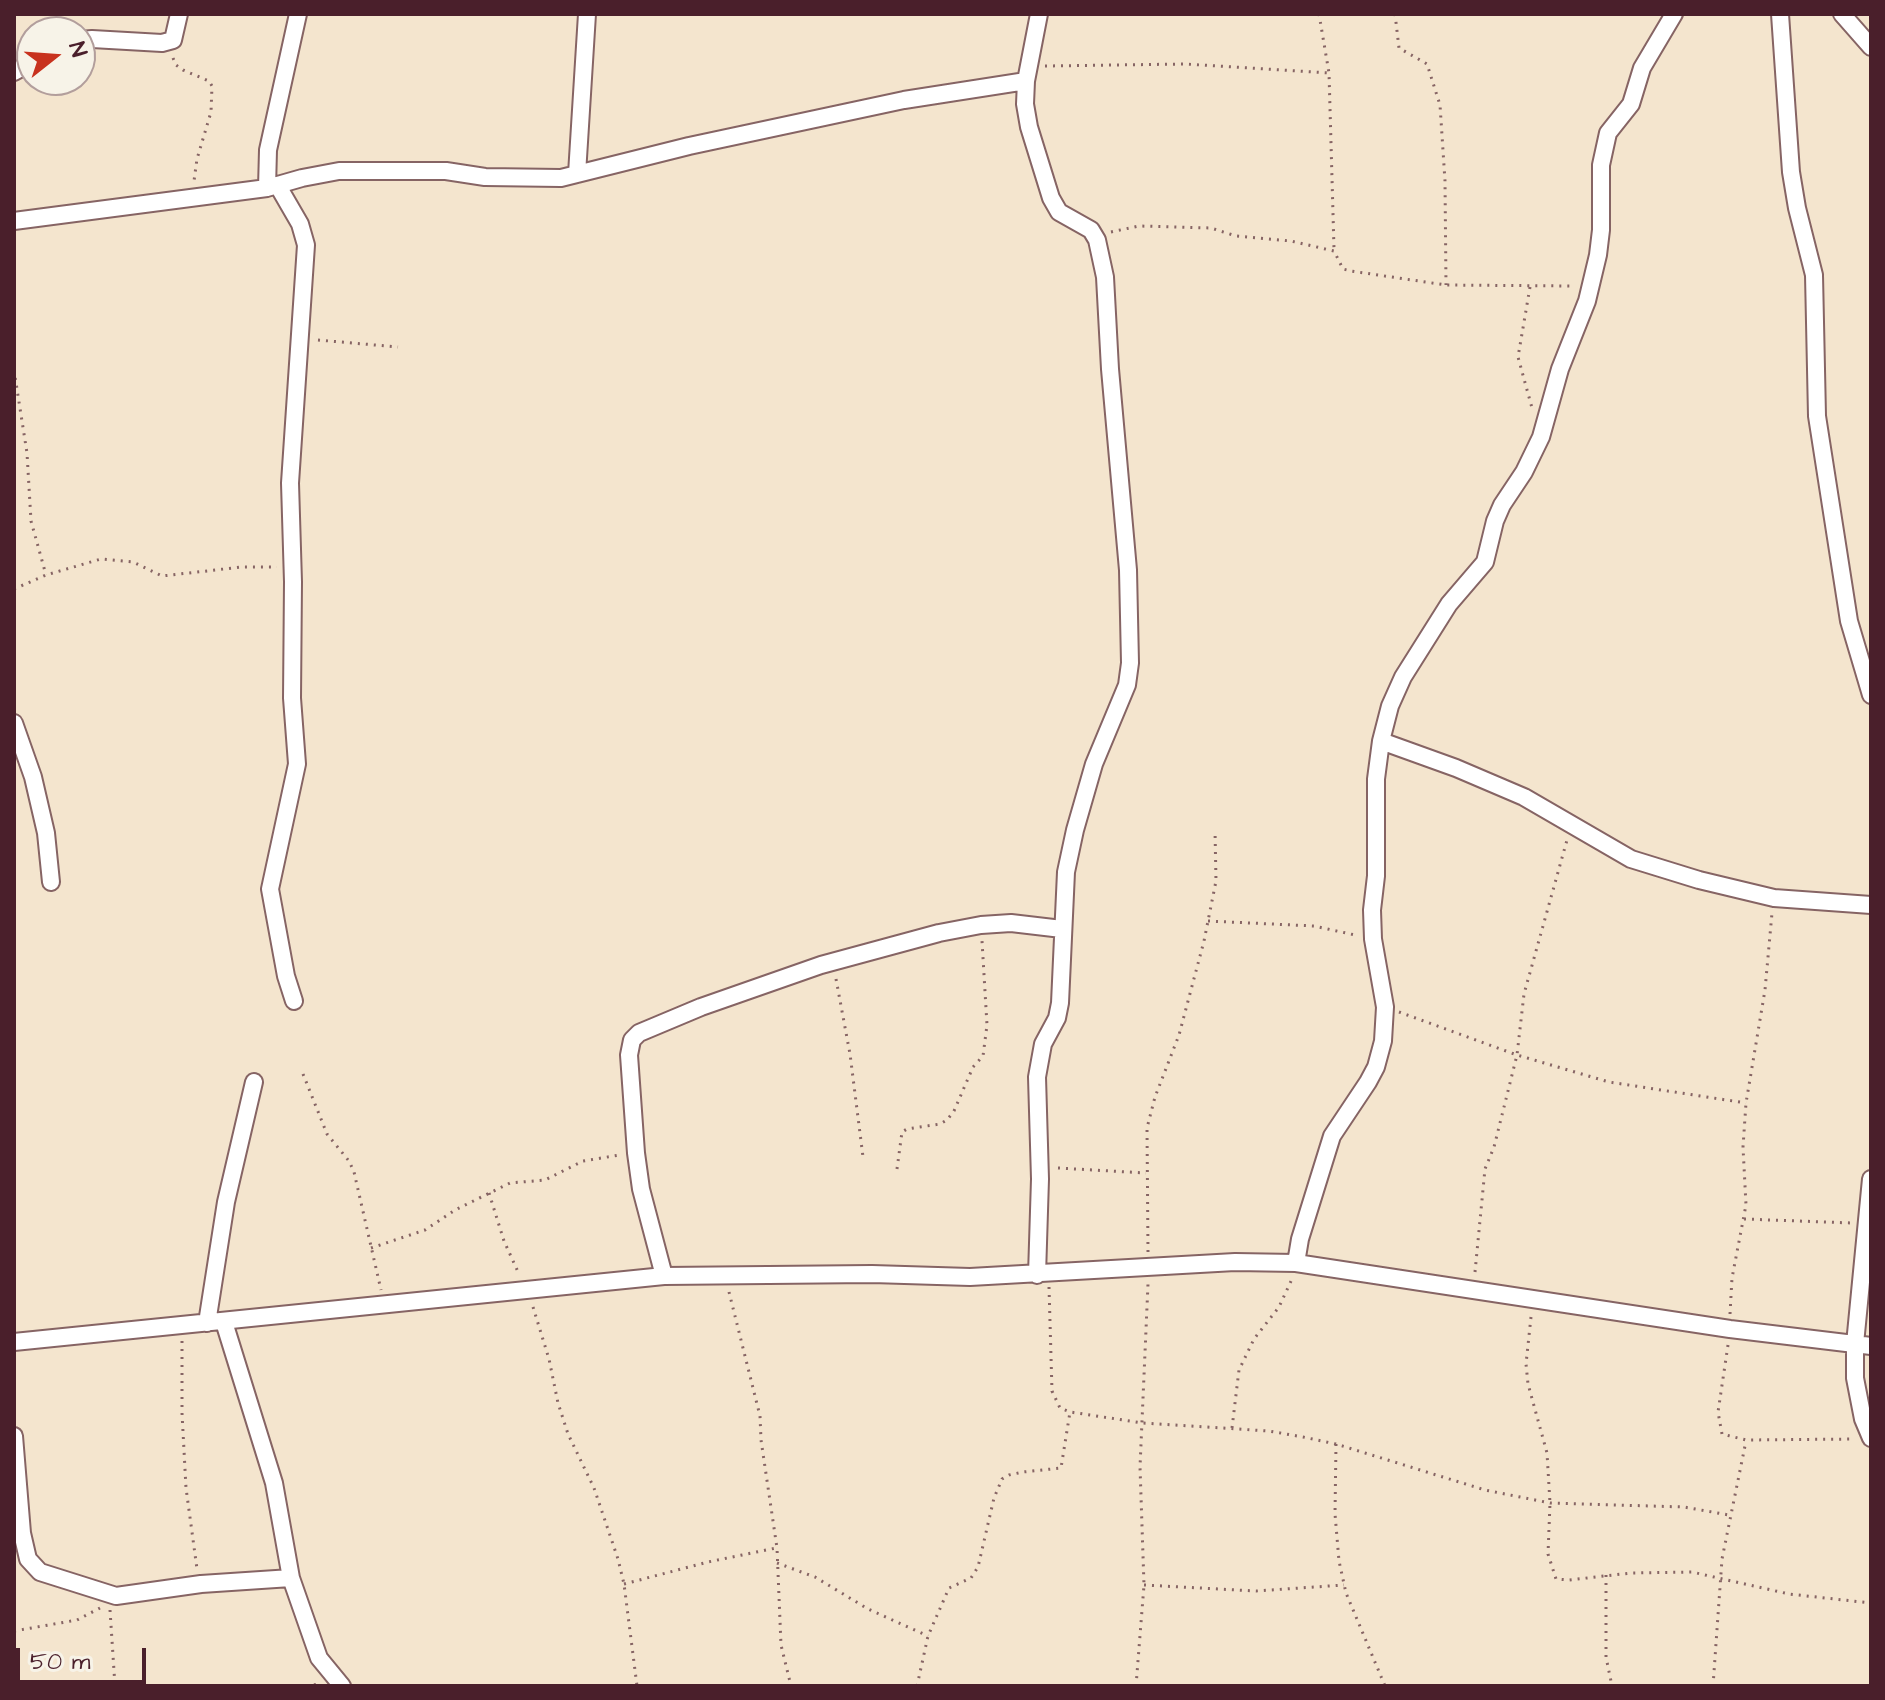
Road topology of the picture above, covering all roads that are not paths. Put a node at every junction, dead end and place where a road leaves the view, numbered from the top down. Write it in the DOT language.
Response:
graph roads {
  1 [pos="179,14"];
  2 [pos="298,14"];
  3 [pos="587,14"];
  4 [pos="1039,14"];
  5 [pos="1674,14"];
  6 [pos="1780,14"];
  7 [pos="1842,14"];
  8 [pos="96,39"];
  9 [pos="1871,47"];
  10 [pos="1027,73"];
  11 [pos="577,174"];
  12 [pos="273,187"];
  13 [pos="14,221"];
  14 [pos="1871,695"];
  15 [pos="14,723"];
  16 [pos="1381,741"];
  17 [pos="51,882"];
  18 [pos="1871,905"];
  19 [pos="1062,929"];
  20 [pos="294,1001"];
  21 [pos="254,1082"];
  22 [pos="1871,1179"];
  23 [pos="1296,1263"];
  24 [pos="1043,1274"];
  25 [pos="664,1276"];
  26 [pos="216,1322"];
  27 [pos="14,1342"];
  28 [pos="1863,1345"];
  29 [pos="14,1436"];
  30 [pos="1864,1439"];
  31 [pos="291,1578"];
  32 [pos="342,1686"];
  1 -- 8 [label="street"];
  2 -- 12 [label="street"];
  3 -- 11 [label="street"];
  4 -- 10 [label="street"];
  5 -- 16 [label="street"];
  6 -- 14 [label="street"];
  7 -- 9 [label="street"];
  10 -- 11 [label="street"];
  10 -- 19 [label="street"];
  11 -- 12 [label="street"];
  12 -- 13 [label="street"];
  12 -- 20 [label="street"];
  15 -- 17 [label="street"];
  16 -- 18 [label="street"];
  16 -- 23 [label="street"];
  19 -- 24 [label="street"];
  19 -- 25 [label="street"];
  21 -- 26 [label="street"];
  22 -- 28 [label="street"];
  23 -- 24 [label="street"];
  23 -- 28 [label="street"];
  24 -- 25 [label="street"];
  25 -- 26 [label="street"];
  26 -- 27 [label="street"];
  26 -- 31 [label="street"];
  28 -- 30 [label="street"];
  29 -- 31 [label="street"];
  31 -- 32 [label="street"];
}
